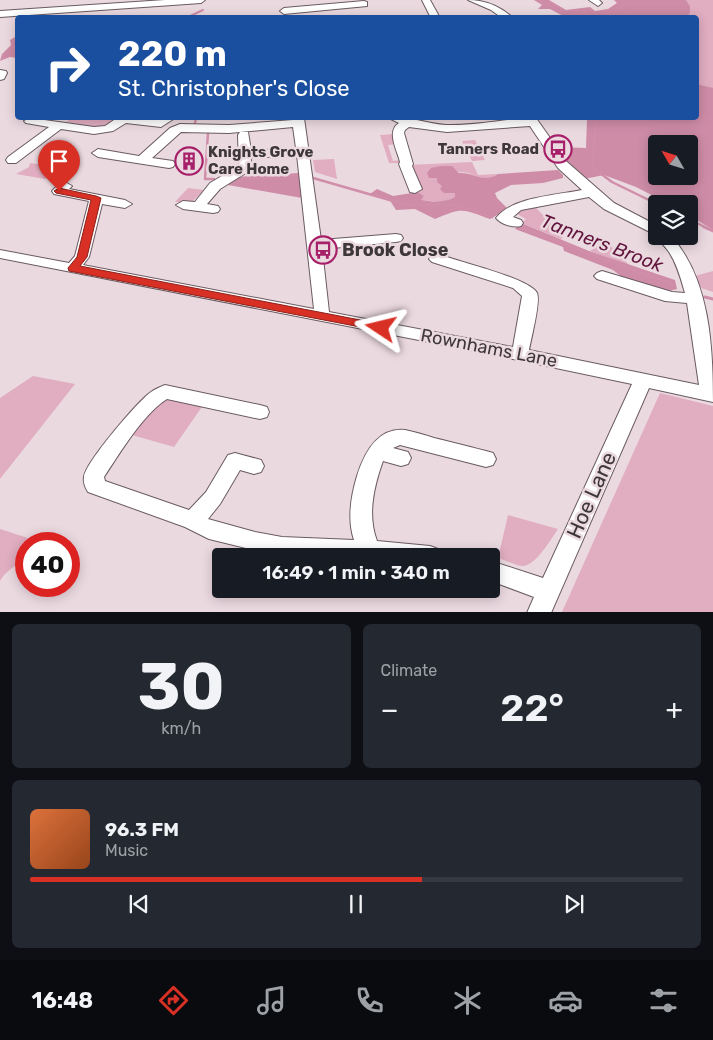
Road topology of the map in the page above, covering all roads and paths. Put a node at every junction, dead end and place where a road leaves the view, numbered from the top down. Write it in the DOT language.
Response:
graph roads {
  1 [pos="19,0"];
  2 [pos="201,0"];
  3 [pos="283,0"];
  4 [pos="426,0"];
  5 [pos="472,0"];
  6 [pos="501,1"];
  7 [pos="153,2"];
  8 [pos="69,5"];
  9 [pos="365,5"];
  10 [pos="488,5"];
  11 [pos="4,14"];
  12 [pos="284,14"];
  13 [pos="434,15"];
  14 [pos="504,15"];
  15 [pos="121,120"];
  16 [pos="139,120"];
  17 [pos="298,120"];
  18 [pos="402,120"];
  19 [pos="533,120"];
  20 [pos="30,121"];
  21 [pos="408,122"];
  22 [pos="170,124"];
  23 [pos="59,125"];
  24 [pos="244,135"];
  25 [pos="302,152"];
  26 [pos="98,153"];
  27 [pos="245,155"];
  28 [pos="12,160"];
  29 [pos="142,160"];
  30 [pos="170,164"];
  31 [pos="64,186"];
  32 [pos="415,189"];
  33 [pos="592,192"];
  34 [pos="96,198"];
  35 [pos="124,204"];
  36 [pos="183,205"];
  37 [pos="198,207"];
  38 [pos="213,209"];
  39 [pos="516,223"];
  40 [pos="648,227"];
  41 [pos="396,238"];
  42 [pos="314,245"];
  43 [pos="672,245"];
  44 [pos="0,254"];
  45 [pos="437,259"];
  46 [pos="73,268"];
  47 [pos="602,276"];
  48 [pos="693,299"];
  49 [pos="320,316"];
  50 [pos="520,354"];
  51 [pos="644,379"];
  52 [pos="711,394"];
  53 [pos="260,412"];
  54 [pos="376,452"];
  55 [pos="401,458"];
  56 [pos="486,459"];
  57 [pos="254,466"];
  58 [pos="193,521"];
  59 [pos="311,548"];
  60 [pos="368,548"];
  61 [pos="500,574"];
  62 [pos="549,591"];
  63 [pos="539,612"];
  1 -- 11 [label="street"];
  2 -- 7 [label="street"];
  3 -- 12 [label="street"];
  4 -- 13 [label="street"];
  5 -- 10 [label="street"];
  6 -- 10 [label="street"];
  7 -- 8 [label="street"];
  8 -- 11 [label="street"];
  9 -- 12 [label="street"];
  10 -- 14 [label="street"];
  15 -- 23 [label="street"];
  16 -- 22 [label="street"];
  17 -- 22 [label="street"];
  17 -- 25 [label="street"];
  18 -- 21 [label="street"];
  19 -- 21 [label="street"];
  19 -- 33 [label="street"];
  20 -- 23 [label="street"];
  21 -- 32 [label="street"];
  22 -- 29 [label="street"];
  23 -- 28 [label="street"];
  24 -- 27 [label="street"];
  25 -- 27 [label="street"];
  25 -- 42 [label="street"];
  26 -- 29 [label="street"];
  27 -- 37 [label="street"];
  29 -- 30 [label="street"];
  31 -- 34 [label="street"];
  33 -- 39 [label="street"];
  33 -- 40 [label="street"];
  34 -- 35 [label="street"];
  34 -- 46 [label="street"];
  36 -- 37 [label="street"];
  37 -- 38 [label="street"];
  41 -- 42 [label="street"];
  42 -- 49 [label="street"];
  43 -- 48 [label="street"];
  44 -- 46 [label="street, Rownhams Lane"];
  45 -- 50 [label="street"];
  46 -- 49 [label="street, Rownhams Lane"];
  47 -- 48 [label="street"];
  48 -- 52 [label="street"];
  49 -- 50 [label="street, Rownhams Lane"];
  50 -- 51 [label="street, Rownhams Lane"];
  51 -- 52 [label="street, Rownhams Lane"];
  51 -- 62 [label="street, Hoe Lane"];
  53 -- 58 [label="street"];
  54 -- 55 [label="street"];
  54 -- 56 [label="street"];
  54 -- 60 [label="street"];
  57 -- 58 [label="street"];
  58 -- 59 [label="street"];
  61 -- 62 [label="street"];
  62 -- 63 [label="street, Hoe Lane"];
}
